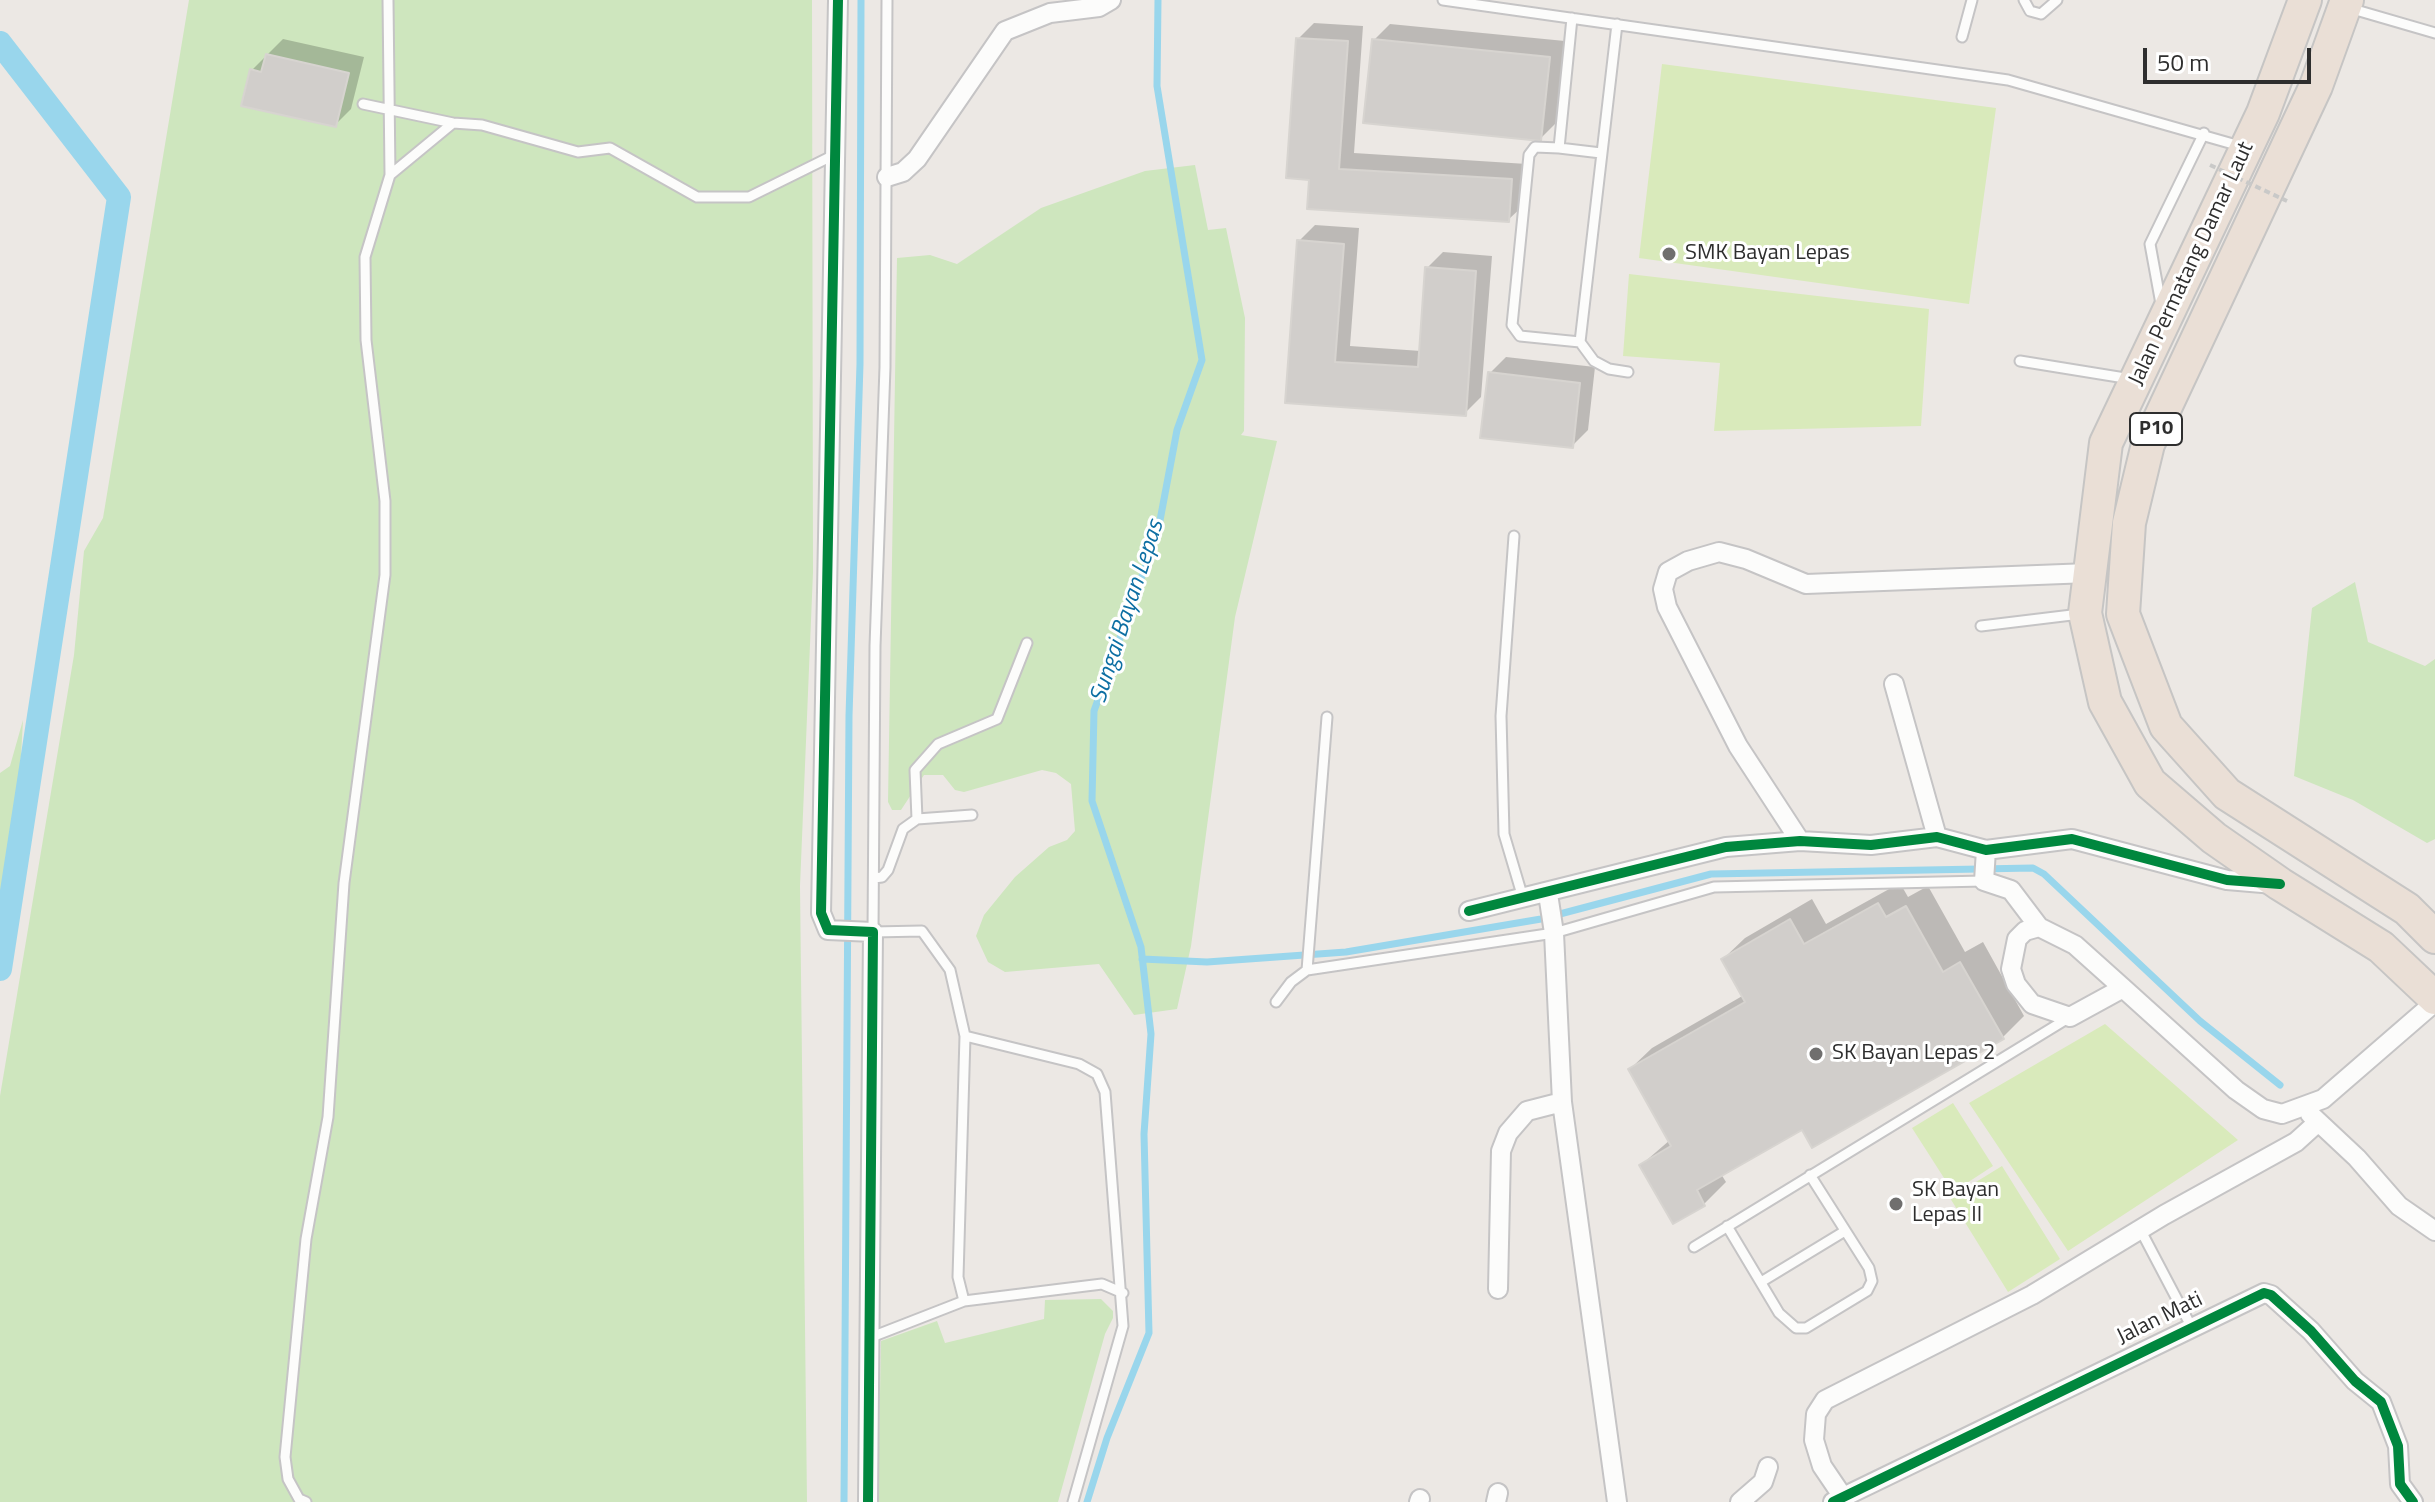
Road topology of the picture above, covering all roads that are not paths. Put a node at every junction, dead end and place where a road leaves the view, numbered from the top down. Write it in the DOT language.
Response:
graph roads {
  1 [pos="388,0"];
  2 [pos="838,0"];
  3 [pos="887,0"];
  4 [pos="1111,0"];
  5 [pos="1443,0"];
  6 [pos="1972,0"];
  7 [pos="2024,0"];
  8 [pos="2057,0"];
  9 [pos="2305,0"];
  10 [pos="2346,4"];
  11 [pos="1572,18"];
  12 [pos="1617,24"];
  13 [pos="2435,33"];
  14 [pos="1962,37"];
  15 [pos="363,104"];
  16 [pos="390,112"];
  17 [pos="453,123"];
  18 [pos="2204,133"];
  19 [pos="1559,148"];
  20 [pos="2247,148"];
  21 [pos="1601,153"];
  22 [pos="836,154"];
  23 [pos="390,175"];
  24 [pos="887,177"];
  25 [pos="2165,319"];
  26 [pos="1580,342"];
  27 [pos="2020,361"];
  28 [pos="1628,372"];
  29 [pos="2138,380"];
  30 [pos="1514,536"];
  31 [pos="2089,573"];
  32 [pos="2085,613"];
  33 [pos="1981,626"];
  34 [pos="1027,643"];
  35 [pos="1894,684"];
  36 [pos="1327,717"];
  37 [pos="972,815"];
  38 [pos="917,819"];
  39 [pos="1937,837"];
  40 [pos="1800,841"];
  41 [pos="1985,866"];
  42 [pos="874,878"];
  43 [pos="2280,884"];
  44 [pos="1523,898"];
  45 [pos="1549,898"];
  46 [pos="1469,911"];
  47 [pos="2039,927"];
  48 [pos="1553,929"];
  49 [pos="869,932"];
  50 [pos="2435,937"];
  51 [pos="1307,970"];
  52 [pos="2123,988"];
  53 [pos="2435,1000"];
  54 [pos="1276,1002"];
  55 [pos="2070,1017"];
  56 [pos="965,1036"];
  57 [pos="1562,1102"];
  58 [pos="2311,1116"];
  59 [pos="1810,1175"];
  60 [pos="1727,1226"];
  61 [pos="2140,1229"];
  62 [pos="1845,1231"];
  63 [pos="2435,1231"];
  64 [pos="1694,1247"];
  65 [pos="1761,1282"];
  66 [pos="1498,1289"];
  67 [pos="1123,1293"];
  68 [pos="964,1301"];
  69 [pos="2191,1326"];
  70 [pos="868,1339"];
  71 [pos="1768,1467"];
  72 [pos="1838,1500"];
  73 [pos="306,1502"];
  74 [pos="868,1502"];
  75 [pos="1073,1502"];
  76 [pos="1617,1502"];
  77 [pos="1740,1502"];
  78 [pos="2413,1502"];
  1 -- 16 [label="lane"];
  2 -- 22 [label="street"];
  3 -- 24 [label="lane"];
  4 -- 24 [label="street"];
  5 -- 11 [label="lane"];
  6 -- 14 [label="lane"];
  7 -- 8 [label="lane"];
  9 -- 20 [label="highway, Jalan Permatang Damar Laut / P10"];
  10 -- 13 [label="lane"];
  10 -- 50 [label="highway, Jalan Permatang Damar Laut / P10"];
  11 -- 12 [label="lane"];
  11 -- 19 [label="lane"];
  12 -- 18 [label="lane"];
  12 -- 21 [label="lane"];
  15 -- 16 [label="lane"];
  16 -- 17 [label="lane"];
  16 -- 23 [label="lane"];
  17 -- 22 [label="lane"];
  17 -- 23 [label="lane"];
  18 -- 20 [label="lane"];
  18 -- 25 [label="lane"];
  19 -- 21 [label="lane"];
  19 -- 26 [label="lane"];
  20 -- 25 [label="highway, Jalan Permatang Damar Laut / P10"];
  21 -- 26 [label="lane"];
  22 -- 49 [label="street"];
  23 -- 73 [label="lane"];
  24 -- 42 [label="lane"];
  25 -- 29 [label="highway, Jalan Permatang Damar Laut / P10"];
  26 -- 28 [label="lane"];
  27 -- 29 [label="lane"];
  29 -- 31 [label="highway, Jalan Permatang Damar Laut / P10"];
  30 -- 44 [label="lane"];
  31 -- 32 [label="highway, Jalan Permatang Damar Laut / P10"];
  31 -- 40 [label="street"];
  32 -- 33 [label="lane"];
  32 -- 43 [label="highway, Jalan Permatang Damar Laut / P10"];
  34 -- 38 [label="lane"];
  35 -- 39 [label="street"];
  36 -- 51 [label="lane"];
  37 -- 38 [label="lane"];
  38 -- 42 [label="lane"];
  39 -- 40 [label="street"];
  39 -- 41 [label="street"];
  40 -- 45 [label="street"];
  41 -- 43 [label="street"];
  41 -- 47 [label="street"];
  41 -- 48 [label="lane"];
  42 -- 49 [label="lane"];
  43 -- 53 [label="highway, Jalan Permatang Damar Laut / P10"];
  44 -- 45 [label="street"];
  44 -- 46 [label="street"];
  45 -- 48 [label="street"];
  47 -- 52 [label="street"];
  47 -- 55 [label="street"];
  48 -- 51 [label="lane"];
  48 -- 57 [label="street"];
  49 -- 56 [label="lane"];
  49 -- 70 [label="street"];
  51 -- 54 [label="lane"];
  52 -- 55 [label="street"];
  52 -- 58 [label="street"];
  53 -- 58 [label="street"];
  55 -- 59 [label="lane"];
  56 -- 67 [label="lane"];
  56 -- 68 [label="lane"];
  57 -- 66 [label="street"];
  57 -- 76 [label="street"];
  58 -- 61 [label="street"];
  58 -- 63 [label="street"];
  59 -- 60 [label="lane"];
  59 -- 62 [label="lane"];
  60 -- 64 [label="lane"];
  60 -- 65 [label="lane"];
  61 -- 69 [label="lane"];
  61 -- 72 [label="street"];
  62 -- 65 [label="lane"];
  62 -- 65 [label="lane"];
  67 -- 68 [label="lane"];
  67 -- 75 [label="lane"];
  68 -- 70 [label="lane"];
  69 -- 72 [label="street, Jalan Mati"];
  69 -- 78 [label="street, Jalan Mati"];
  70 -- 74 [label="street"];
  71 -- 77 [label="street"];
}
